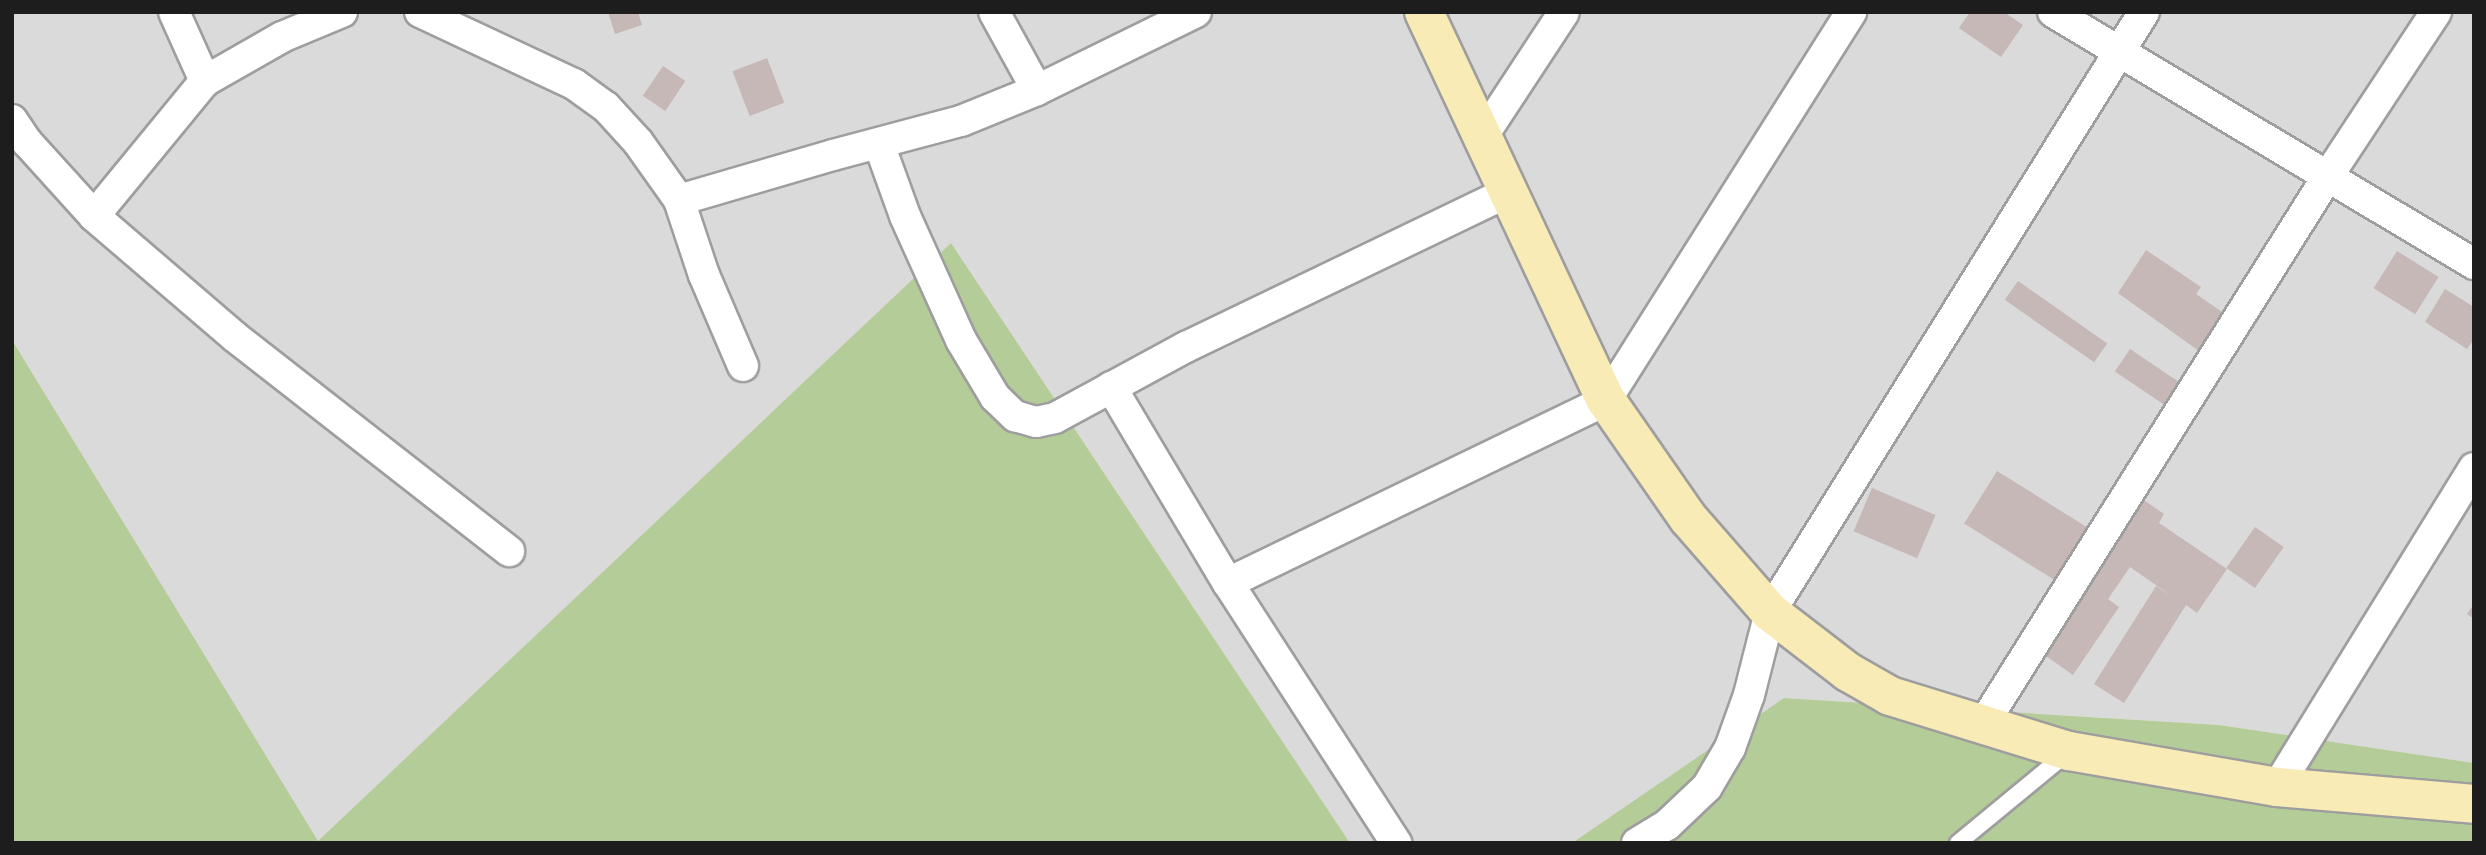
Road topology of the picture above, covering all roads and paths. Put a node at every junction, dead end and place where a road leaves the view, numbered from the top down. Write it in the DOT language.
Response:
graph roads {
  1 [pos="174,12"];
  2 [pos="342,12"];
  3 [pos="420,12"];
  4 [pos="994,12"];
  5 [pos="1196,12"];
  6 [pos="1424,12"];
  7 [pos="1564,12"];
  8 [pos="1851,12"];
  9 [pos="2053,12"];
  10 [pos="2144,12"];
  11 [pos="2436,12"];
  12 [pos="2119,50"];
  13 [pos="205,81"];
  14 [pos="1037,90"];
  15 [pos="12,120"];
  16 [pos="1482,137"];
  17 [pos="879,144"];
  18 [pos="2326,179"];
  19 [pos="1508,192"];
  20 [pos="679,200"];
  21 [pos="94,216"];
  22 [pos="2474,264"];
  23 [pos="743,366"];
  24 [pos="1111,387"];
  25 [pos="1606,400"];
  26 [pos="2474,468"];
  27 [pos="509,551"];
  28 [pos="1228,583"];
  29 [pos="1770,612"];
  30 [pos="1982,726"];
  31 [pos="2069,751"];
  32 [pos="2277,786"];
  33 [pos="2474,804"];
  34 [pos="1396,843"];
  35 [pos="1637,843"];
  36 [pos="1958,843"];
  1 -- 13 [label="street"];
  2 -- 13 [label="street"];
  3 -- 20 [label="street"];
  4 -- 14 [label="street"];
  5 -- 14 [label="street"];
  6 -- 16 [label="main road"];
  7 -- 16 [label="street"];
  8 -- 25 [label="street"];
  9 -- 12 [label="street"];
  10 -- 12 [label="street"];
  11 -- 18 [label="street"];
  12 -- 18 [label="street"];
  12 -- 29 [label="street"];
  13 -- 21 [label="street"];
  14 -- 17 [label="street"];
  15 -- 21 [label="street"];
  16 -- 19 [label="main road"];
  17 -- 20 [label="street"];
  17 -- 24 [label="street"];
  18 -- 22 [label="street"];
  18 -- 30 [label="street"];
  19 -- 24 [label="street"];
  19 -- 25 [label="main road"];
  20 -- 23 [label="street"];
  21 -- 27 [label="street"];
  24 -- 28 [label="street"];
  25 -- 28 [label="street"];
  25 -- 29 [label="main road"];
  26 -- 32 [label="street"];
  28 -- 34 [label="street"];
  29 -- 30 [label="main road"];
  29 -- 35 [label="street"];
  30 -- 31 [label="main road"];
  31 -- 32 [label="main road"];
  31 -- 36 [label="lane"];
  32 -- 33 [label="main road"];
}
